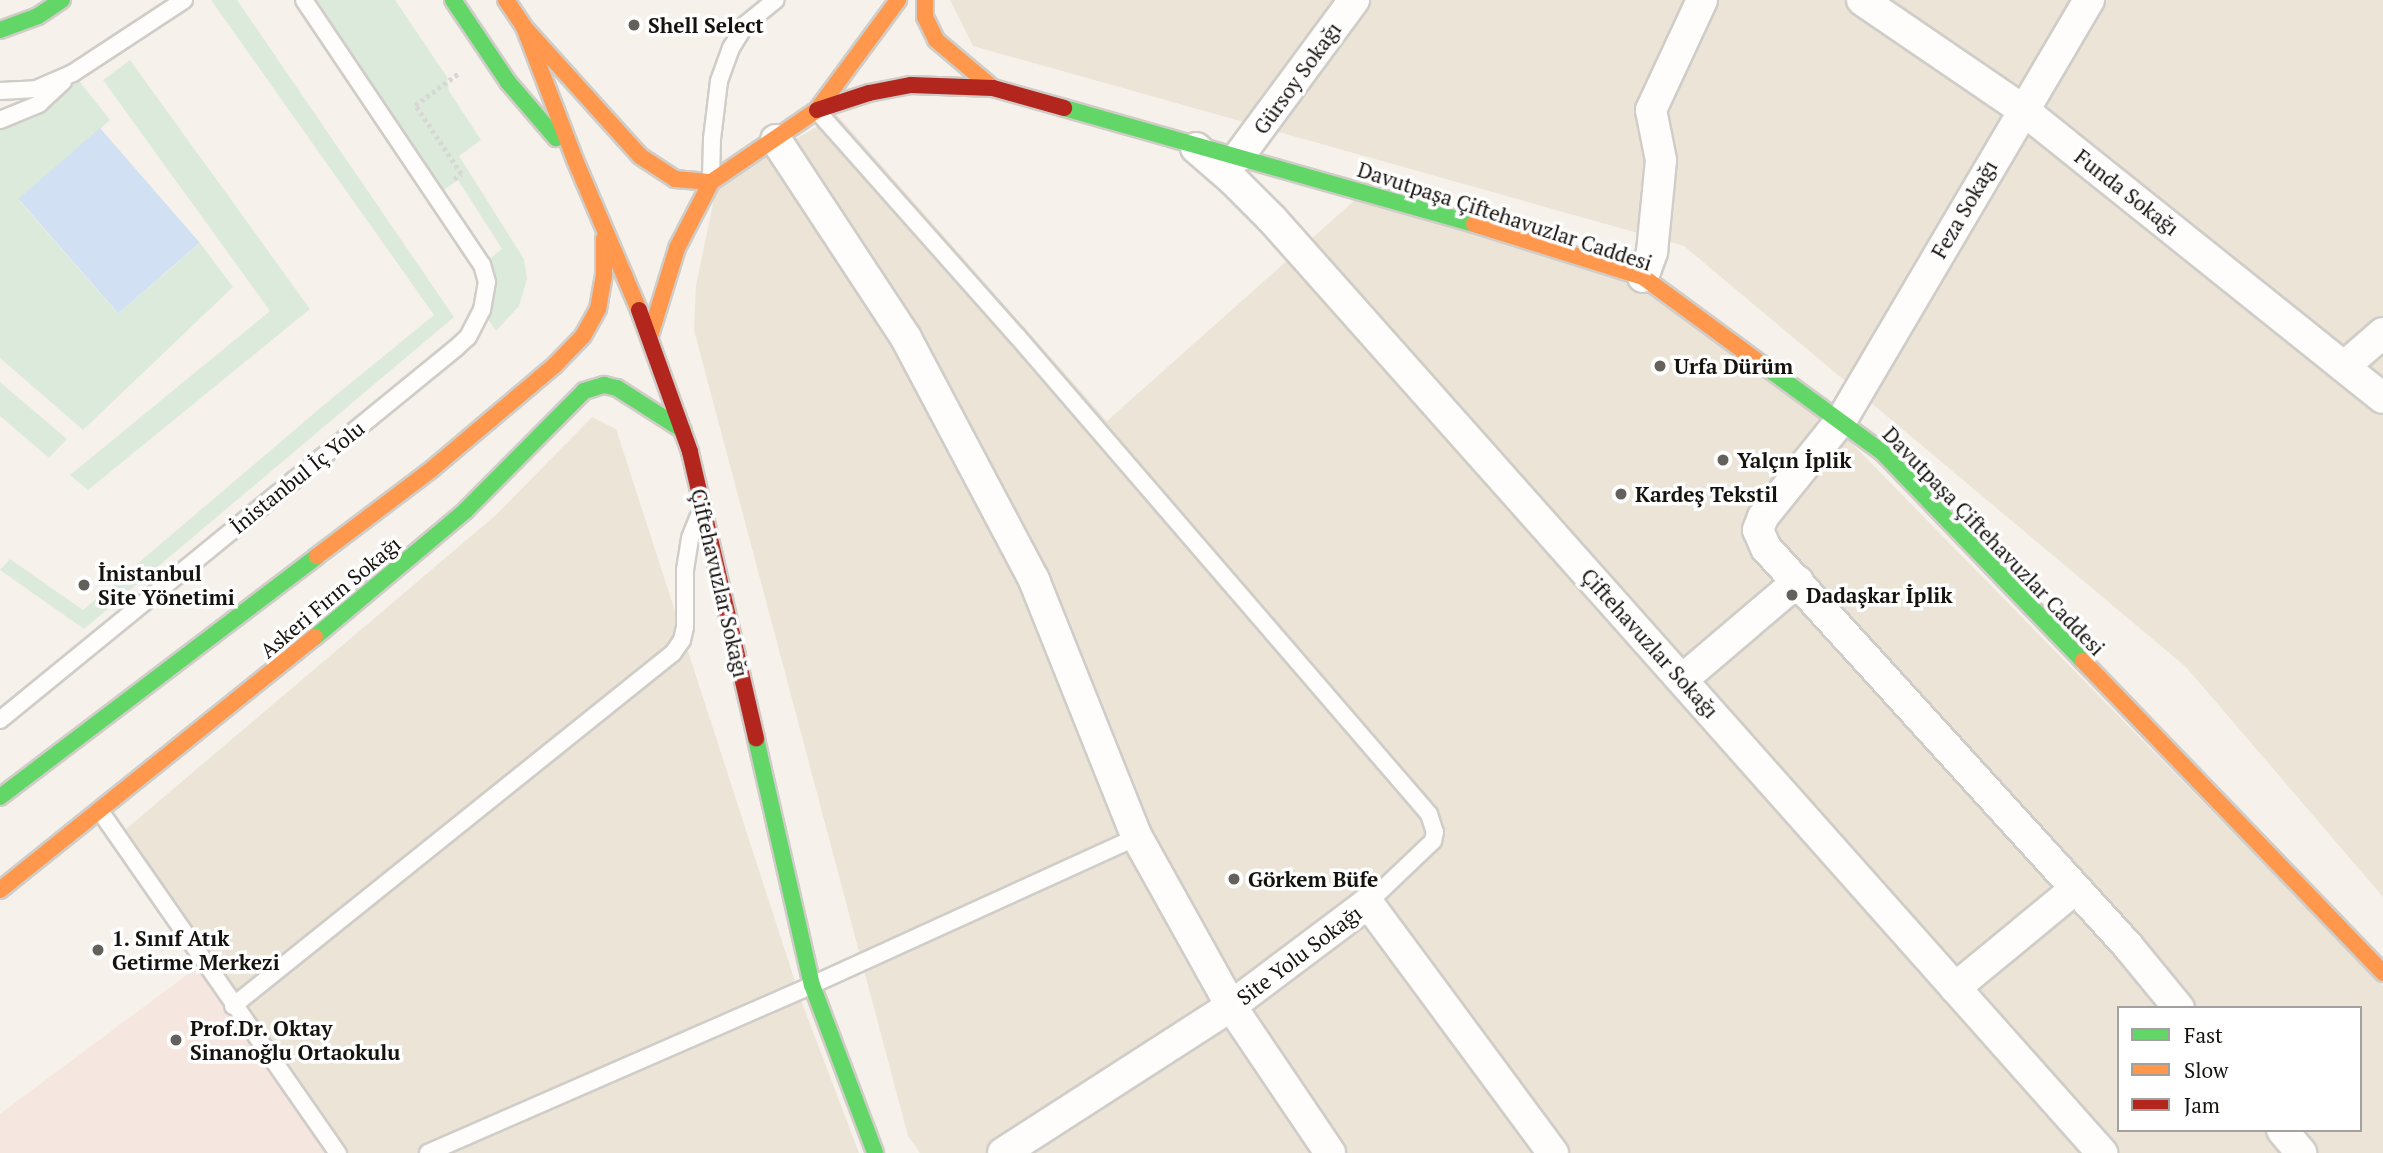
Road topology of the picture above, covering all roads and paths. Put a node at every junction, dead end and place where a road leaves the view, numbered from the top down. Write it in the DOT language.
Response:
graph roads {
  1 [pos="62,0"];
  2 [pos="184,0"];
  3 [pos="304,0"];
  4 [pos="453,0"];
  5 [pos="506,0"];
  6 [pos="776,0"];
  7 [pos="898,0"];
  8 [pos="925,0"];
  9 [pos="1354,0"];
  10 [pos="1702,0"];
  11 [pos="1862,0"];
  12 [pos="2089,0"];
  13 [pos="524,27"];
  14 [pos="0,30"];
  15 [pos="470,66"];
  16 [pos="73,73"];
  17 [pos="993,88"];
  18 [pos="0,91"];
  19 [pos="2022,109"];
  20 [pos="817,110"];
  21 [pos="0,120"];
  22 [pos="776,141"];
  23 [pos="1189,142"];
  24 [pos="1239,156"];
  25 [pos="575,160"];
  26 [pos="711,182"];
  27 [pos="434,194"];
  28 [pos="605,230"];
  29 [pos="1643,277"];
  30 [pos="2383,333"];
  31 [pos="650,336"];
  32 [pos="2346,365"];
  33 [pos="2383,398"];
  34 [pos="1842,419"];
  35 [pos="683,430"];
  36 [pos="703,506"];
  37 [pos="1798,581"];
  38 [pos="1684,679"];
  39 [pos="0,720"];
  40 [pos="0,797"];
  41 [pos="100,811"];
  42 [pos="1136,836"];
  43 [pos="0,890"];
  44 [pos="2074,890"];
  45 [pos="1368,903"];
  46 [pos="2383,973"];
  47 [pos="812,985"];
  48 [pos="1955,988"];
  49 [pos="233,1006"];
  50 [pos="1231,1006"];
  51 [pos="2177,1006"];
  52 [pos="2284,1132"];
  53 [pos="338,1153"];
  54 [pos="428,1153"];
  55 [pos="875,1153"];
  56 [pos="1003,1153"];
  57 [pos="1330,1153"];
  58 [pos="1553,1153"];
  59 [pos="2102,1153"];
  60 [pos="2301,1153"];
  1 -- 14 [label="street"];
  2 -- 16 [label="lane"];
  3 -- 27 [label="lane, İnistanbul İç Yolu"];
  4 -- 25 [label="street"];
  5 -- 13 [label="street"];
  6 -- 26 [label="lane"];
  7 -- 20 [label="street"];
  8 -- 17 [label="street"];
  9 -- 24 [label="street, Gürsoy Sokağı"];
  10 -- 29 [label="street"];
  11 -- 19 [label="street, Funda Sokağı"];
  12 -- 19 [label="street, Feza Sokağı"];
  13 -- 25 [label="street, Çiftehavuzlar Sokağı"];
  13 -- 26 [label="street"];
  15 -- 27 [label="path"];
  16 -- 18 [label="lane"];
  16 -- 21 [label="lane"];
  17 -- 20 [label="street, Davutpaşa Çiftehavuzlar Caddesi"];
  17 -- 23 [label="street, Davutpaşa Çiftehavuzlar Caddesi"];
  19 -- 32 [label="street, Funda Sokağı"];
  19 -- 34 [label="street, Feza Sokağı"];
  20 -- 22 [label="street"];
  20 -- 45 [label="lane"];
  22 -- 26 [label="street"];
  22 -- 42 [label="street"];
  23 -- 24 [label="street, Davutpaşa Çiftehavuzlar Caddesi"];
  23 -- 38 [label="street, Çiftehavuzlar Sokağı"];
  24 -- 29 [label="street, Davutpaşa Çiftehavuzlar Caddesi"];
  25 -- 28 [label="street, Çiftehavuzlar Sokağı"];
  26 -- 31 [label="street"];
  27 -- 39 [label="lane, İnistanbul İç Yolu"];
  28 -- 31 [label="street, Çiftehavuzlar Sokağı"];
  28 -- 40 [label="street, Askeri Fırın Sokağı"];
  29 -- 34 [label="street, Davutpaşa Çiftehavuzlar Caddesi"];
  30 -- 32 [label="street"];
  31 -- 35 [label="street, Çiftehavuzlar Sokağı"];
  32 -- 33 [label="street, Funda Sokağı"];
  34 -- 37 [label="street"];
  34 -- 46 [label="street, Davutpaşa Çiftehavuzlar Caddesi"];
  35 -- 36 [label="street, Çiftehavuzlar Sokağı"];
  35 -- 41 [label="street, Askeri Fırın Sokağı"];
  36 -- 47 [label="street, Çiftehavuzlar Sokağı"];
  36 -- 49 [label="lane"];
  37 -- 38 [label="street"];
  37 -- 44 [label="street"];
  38 -- 48 [label="street, Çiftehavuzlar Sokağı"];
  41 -- 43 [label="street, Askeri Fırın Sokağı"];
  41 -- 49 [label="lane"];
  42 -- 47 [label="lane"];
  42 -- 50 [label="street"];
  44 -- 48 [label="street"];
  44 -- 51 [label="street"];
  45 -- 50 [label="street, Site Yolu Sokağı"];
  45 -- 58 [label="street, Site Yolu Sokağı"];
  47 -- 54 [label="lane"];
  47 -- 55 [label="street, Çiftehavuzlar Sokağı"];
  48 -- 59 [label="street, Çiftehavuzlar Sokağı"];
  49 -- 53 [label="lane"];
  50 -- 56 [label="street, Site Yolu Sokağı"];
  50 -- 57 [label="street"];
  52 -- 60 [label="street"];
}
